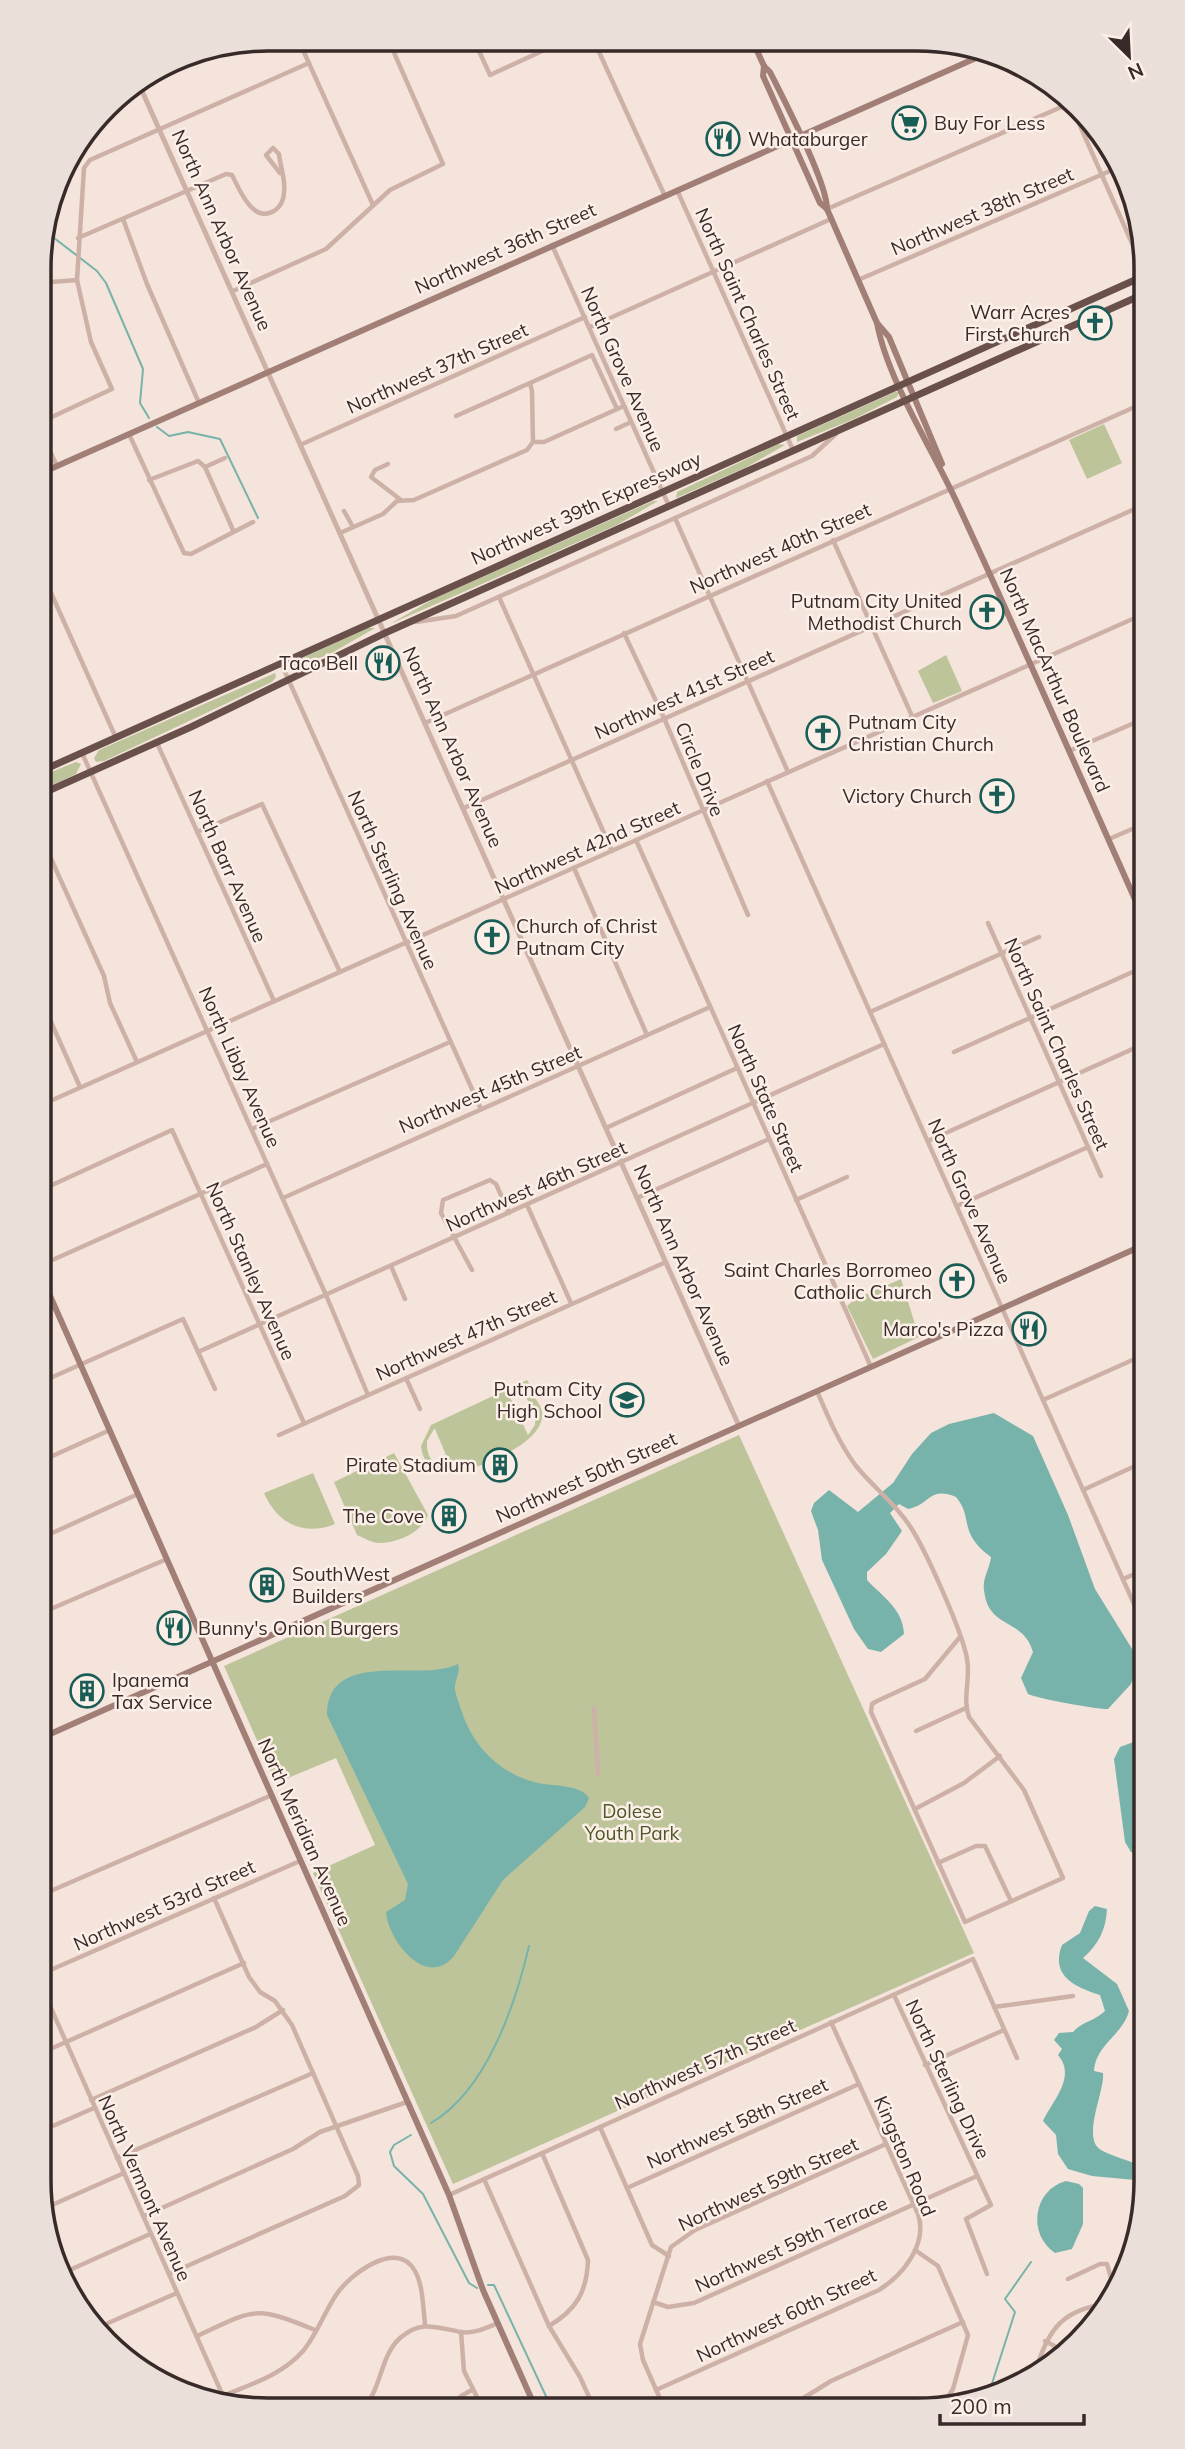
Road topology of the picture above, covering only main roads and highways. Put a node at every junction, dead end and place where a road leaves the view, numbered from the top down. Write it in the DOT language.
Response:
graph roads {
  1 [pos="757,51"];
  2 [pos="974,59"];
  3 [pos="764,66"];
  4 [pos="799,134"];
  5 [pos="790,138"];
  6 [pos="827,209"];
  7 [pos="1134,281"];
  8 [pos="1134,298"];
  9 [pos="877,323"];
  10 [pos="908,382"];
  11 [pos="900,385"];
  12 [pos="911,398"];
  13 [pos="51,469"];
  14 [pos="51,767"];
  15 [pos="51,790"];
  16 [pos="1134,896"];
  17 [pos="1134,1249"];
  18 [pos="51,1298"];
  19 [pos="212,1662"];
  20 [pos="51,1734"];
  21 [pos="531,2398"];
  1 -- 3 [label="main road, North MacArthur Boulevard"];
  2 -- 4 [label="main road, Northwest 36th Street"];
  3 -- 4 [label="main road, North MacArthur Boulevard"];
  3 -- 5 [label="main road, North MacArthur Boulevard"];
  4 -- 5 [label="main road, Northwest 36th Street"];
  4 -- 6 [label="main road, North MacArthur Boulevard"];
  5 -- 6 [label="main road, North MacArthur Boulevard"];
  5 -- 13 [label="main road, Northwest 36th Street"];
  6 -- 9 [label="main road, North MacArthur Boulevard"];
  7 -- 10 [label="highway, Northwest 39th Expressway"];
  8 -- 12 [label="highway, Northwest 39th Expressway"];
  9 -- 10 [label="main road, North MacArthur Boulevard"];
  9 -- 11 [label="main road, North MacArthur Boulevard"];
  10 -- 11 [label="highway, Northwest 39th Expressway"];
  10 -- 12 [label="main road, North MacArthur Boulevard"];
  11 -- 12 [label="main road, North MacArthur Boulevard"];
  11 -- 14 [label="highway, Northwest 39th Expressway"];
  12 -- 15 [label="highway, Northwest 39th Expressway"];
  12 -- 16 [label="main road, North MacArthur Boulevard"];
  17 -- 19 [label="main road, Northwest 50th Street"];
  18 -- 19 [label="main road, North Meridian Avenue"];
  19 -- 20 [label="main road, Northwest 50th Street"];
  19 -- 21 [label="main road, North Meridian Avenue"];
}
